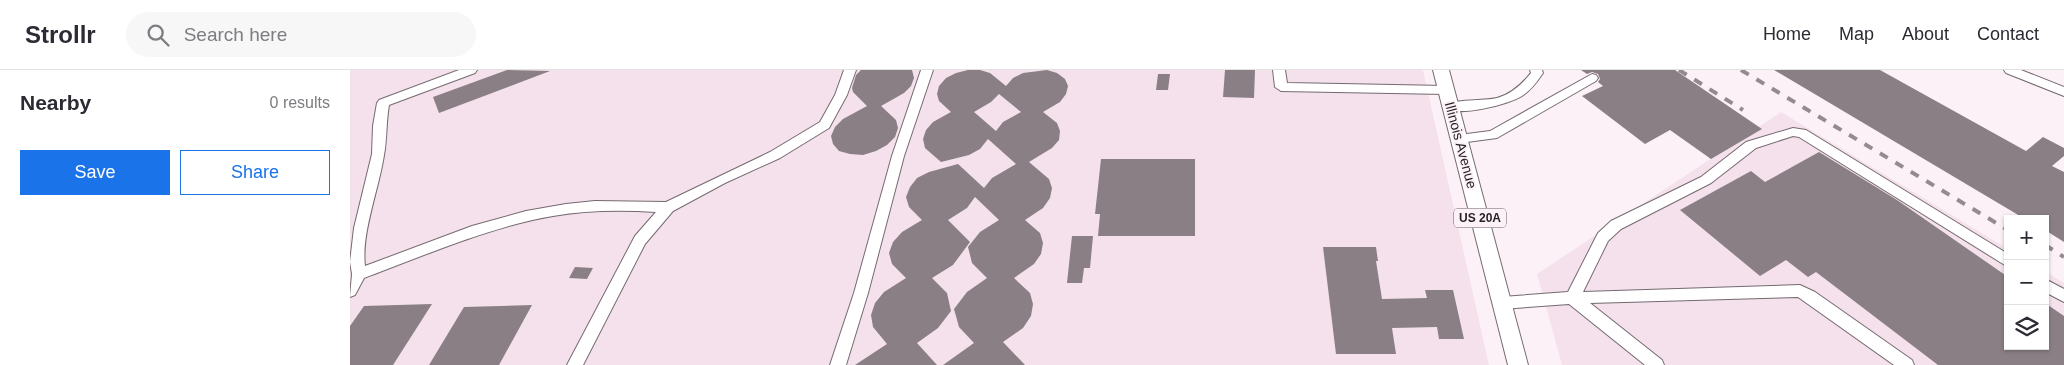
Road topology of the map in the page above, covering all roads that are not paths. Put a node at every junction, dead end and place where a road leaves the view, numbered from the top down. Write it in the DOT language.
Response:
graph roads {
  1 [pos="471,70"];
  2 [pos="850,70"];
  3 [pos="926,70"];
  4 [pos="1280,70"];
  5 [pos="1441,70"];
  6 [pos="1536,70"];
  7 [pos="2010,70"];
  8 [pos="1592,78"];
  9 [pos="2064,92"];
  10 [pos="1448,98"];
  11 [pos="1459,139"];
  12 [pos="668,207"];
  13 [pos="2006,260"];
  14 [pos="360,274"];
  15 [pos="2049,287"];
  16 [pos="350,291"];
  17 [pos="2064,296"];
  18 [pos="1572,298"];
  19 [pos="1502,303"];
  20 [pos="575,365"];
  21 [pos="838,365"];
  22 [pos="1518,365"];
  23 [pos="1656,365"];
  24 [pos="1906,365"];
  1 -- 14 [label="lane"];
  2 -- 12 [label="lane"];
  3 -- 21 [label="lane"];
  4 -- 10 [label="lane"];
  5 -- 10 [label="main road, Illinois Avenue / US 20A"];
  6 -- 10 [label="lane"];
  7 -- 9 [label="lane"];
  8 -- 11 [label="lane"];
  10 -- 11 [label="main road, Illinois Avenue / US 20A"];
  11 -- 19 [label="main road, Illinois Avenue / US 20A"];
  12 -- 14 [label="lane"];
  12 -- 20 [label="lane"];
  13 -- 18 [label="lane"];
  14 -- 16 [label="lane"];
  15 -- 17 [label="lane"];
  18 -- 19 [label="lane"];
  18 -- 23 [label="lane"];
  18 -- 24 [label="lane"];
  19 -- 22 [label="main road, Illinois Avenue / US 20A"];
}
